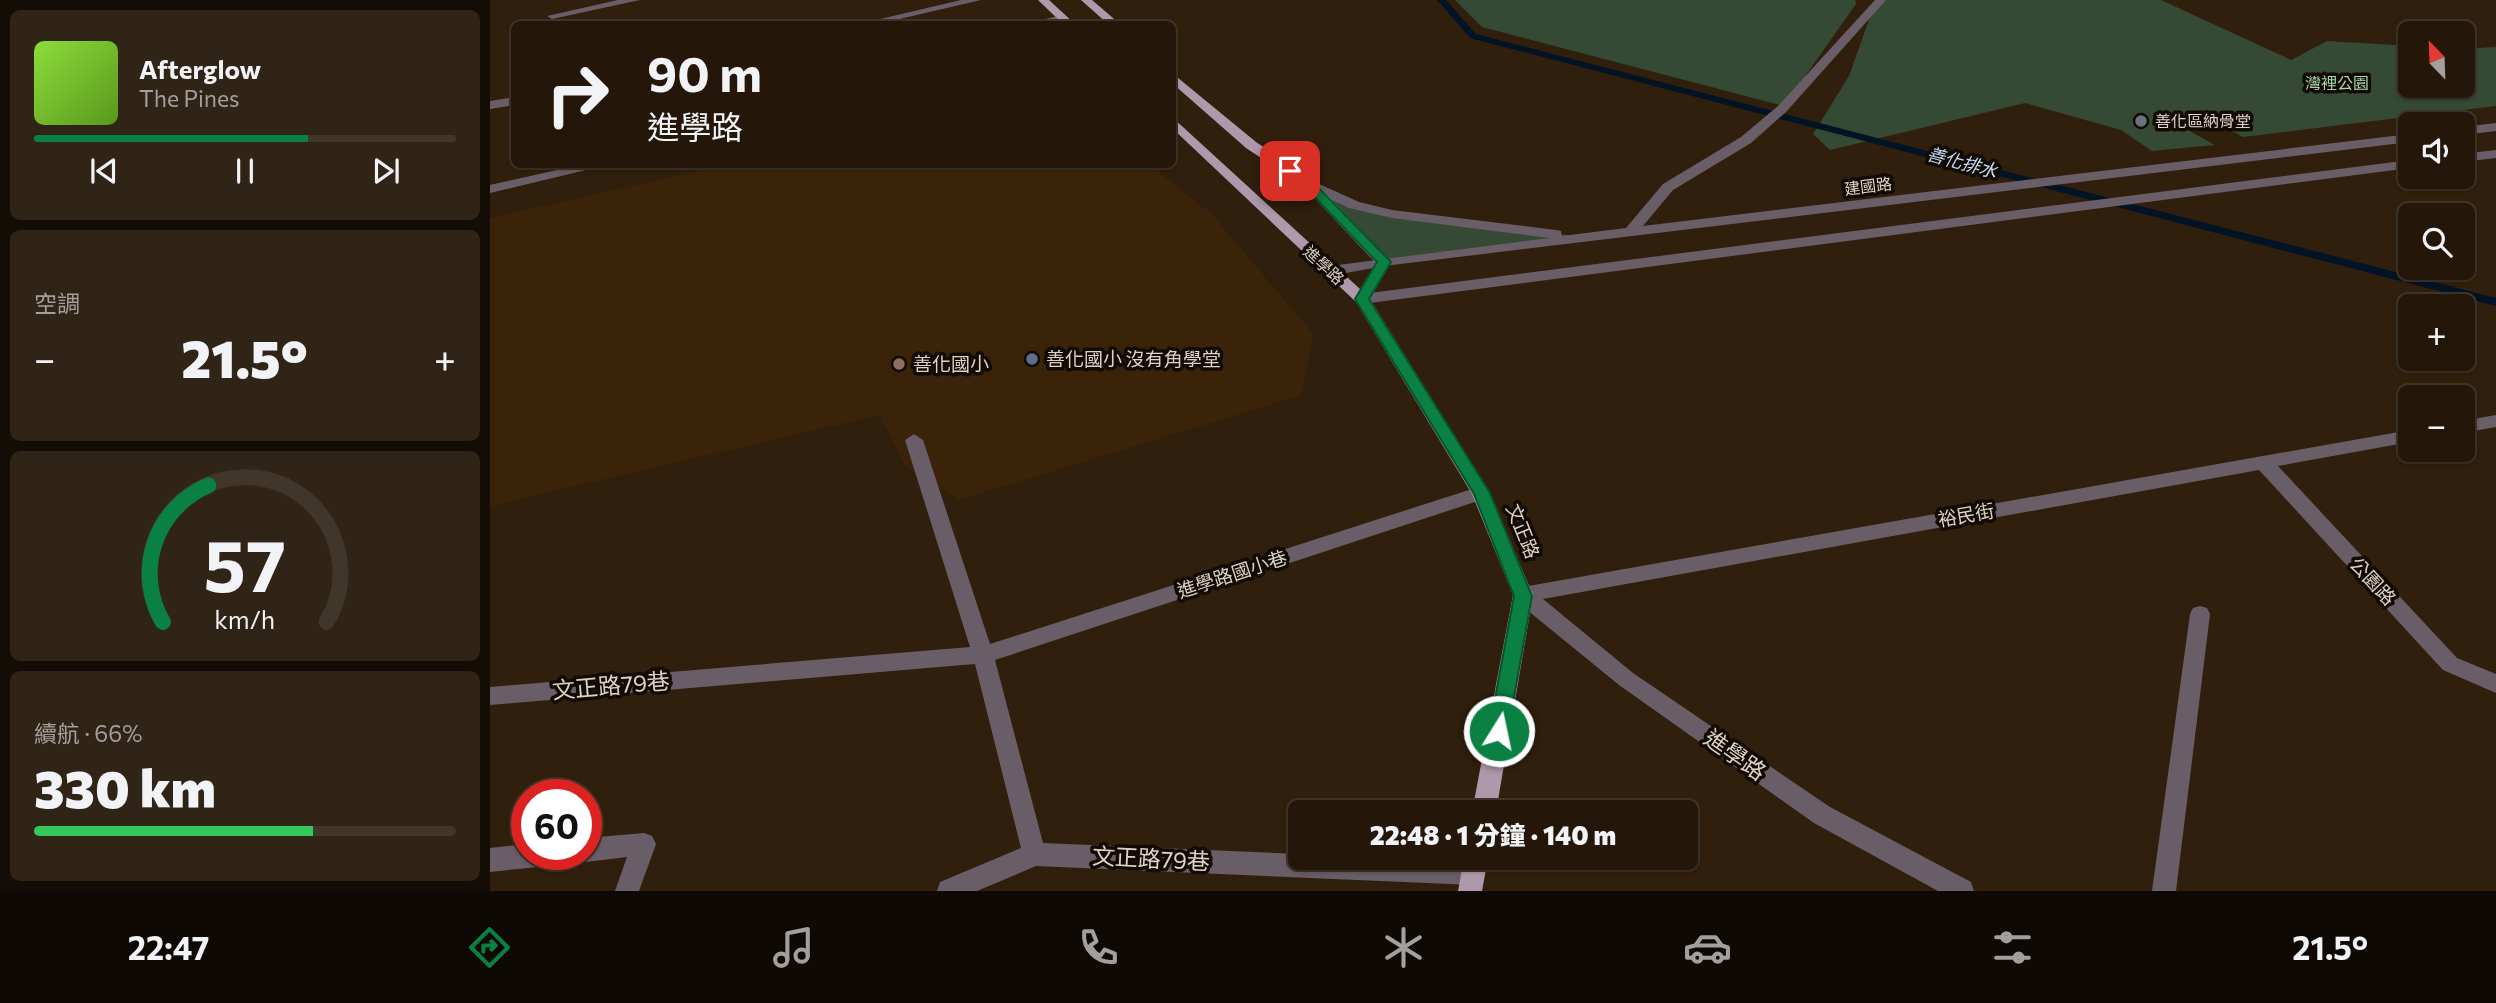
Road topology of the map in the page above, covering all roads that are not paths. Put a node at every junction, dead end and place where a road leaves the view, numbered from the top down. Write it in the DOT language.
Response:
graph roads {
  1 [pos="635,0"];
  2 [pos="976,0"];
  3 [pos="1043,0"];
  4 [pos="1086,0"];
  5 [pos="1881,0"];
  6 [pos="552,16"];
  7 [pos="879,21"];
  8 [pos="1065,21"];
  9 [pos="1110,21"];
  10 [pos="1176,79"];
  11 [pos="511,102"];
  12 [pos="490,105"];
  13 [pos="1176,125"];
  14 [pos="2496,127"];
  15 [pos="2475,129"];
  16 [pos="2398,139"];
  17 [pos="2496,154"];
  18 [pos="2475,156"];
  19 [pos="2398,166"];
  20 [pos="587,168"];
  21 [pos="1308,183"];
  22 [pos="490,189"];
  23 [pos="1630,233"];
  24 [pos="1588,237"];
  25 [pos="1384,262"];
  26 [pos="1330,271"];
  27 [pos="1362,299"];
  28 [pos="2496,421"];
  29 [pos="2475,425"];
  30 [pos="2398,438"];
  31 [pos="914,440"];
  32 [pos="2263,461"];
  33 [pos="1482,493"];
  34 [pos="1523,596"];
  35 [pos="2200,614"];
  36 [pos="983,655"];
  37 [pos="2496,684"];
  38 [pos="490,696"];
  39 [pos="1486,800"];
  40 [pos="602,848"];
  41 [pos="1035,854"];
  42 [pos="511,858"];
  43 [pos="490,860"];
  44 [pos="1473,874"];
  45 [pos="627,891"];
  46 [pos="949,891"];
  47 [pos="1962,891"];
  48 [pos="2164,891"];
  1 -- 6 [label="street"];
  2 -- 7 [label="street"];
  3 -- 8 [label="main road"];
  4 -- 9 [label="main road"];
  5 -- 23 [label="street"];
  10 -- 21 [label="main road"];
  11 -- 12 [label="street"];
  13 -- 26 [label="main road, 進學路"];
  14 -- 15 [label="street"];
  16 -- 23 [label="street, 建國路"];
  17 -- 18 [label="street"];
  19 -- 27 [label="street"];
  20 -- 22 [label="street"];
  21 -- 24 [label="street"];
  21 -- 25 [label="main road"];
  23 -- 24 [label="street, 建國路"];
  24 -- 25 [label="street, 建國路"];
  25 -- 26 [label="street, 建國路"];
  25 -- 27 [label="main road, 進學路"];
  26 -- 27 [label="main road, 進學路"];
  27 -- 33 [label="main road, 文正路"];
  28 -- 29 [label="street"];
  30 -- 32 [label="street, 裕民街"];
  31 -- 36 [label="street"];
  32 -- 34 [label="street, 裕民街"];
  32 -- 37 [label="street, 公園路"];
  33 -- 34 [label="main road, 文正路"];
  33 -- 36 [label="street, 進學路國小巷"];
  34 -- 39 [label="main road"];
  34 -- 47 [label="street, 進學路"];
  35 -- 48 [label="street"];
  36 -- 38 [label="street, 文正路79巷"];
  36 -- 41 [label="street"];
  40 -- 45 [label="street"];
  41 -- 44 [label="street, 文正路79巷"];
  41 -- 46 [label="street"];
  42 -- 43 [label="street"];
}
